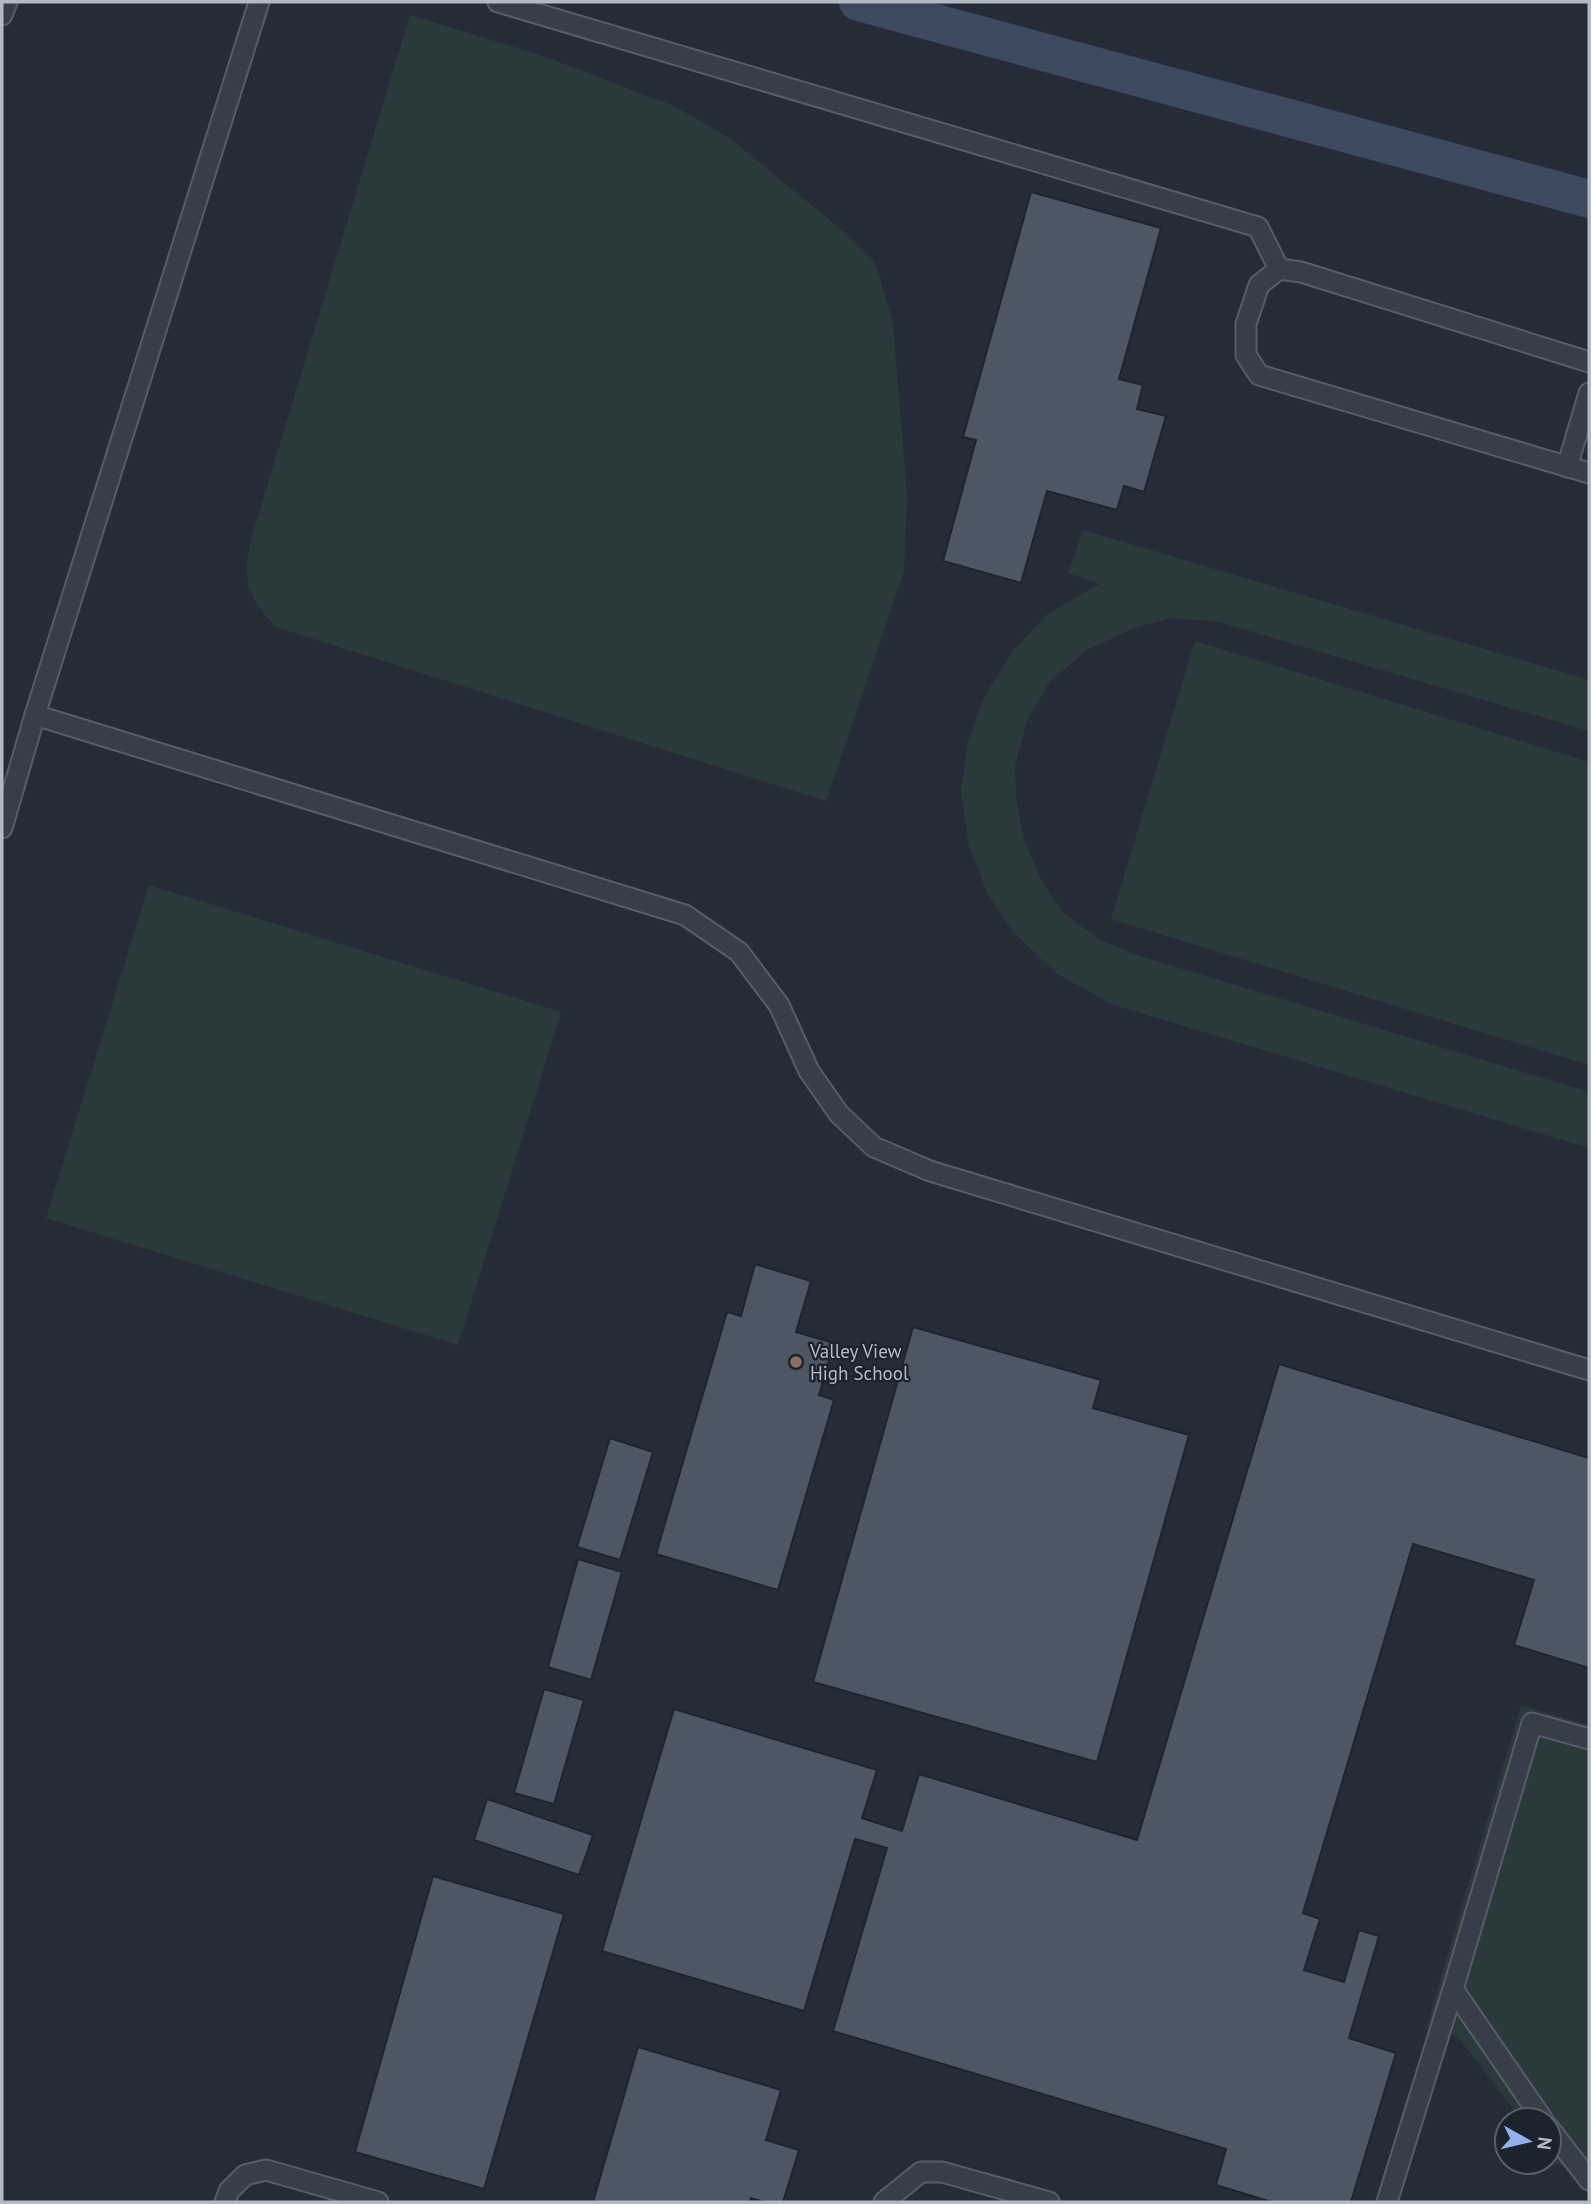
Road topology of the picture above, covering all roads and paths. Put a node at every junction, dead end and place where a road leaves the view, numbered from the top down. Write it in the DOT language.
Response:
graph roads {
  1 [pos="8,2"];
  2 [pos="258,2"];
  3 [pos="498,2"];
  4 [pos="2,15"];
  5 [pos="1279,269"];
  6 [pos="1589,362"];
  7 [pos="1589,393"];
  8 [pos="1567,467"];
  9 [pos="1589,473"];
  10 [pos="35,715"];
  11 [pos="2,828"];
  12 [pos="1589,1370"];
  13 [pos="1589,1739"];
  14 [pos="1453,1989"];
  15 [pos="1533,2106"];
  16 [pos="1563,2146"];
  17 [pos="1589,2180"];
  18 [pos="225,2202"];
  19 [pos="378,2202"];
  20 [pos="884,2202"];
  21 [pos="1049,2202"];
  22 [pos="1387,2202"];
  1 -- 4 [label="lane"];
  2 -- 10 [label="lane"];
  3 -- 5 [label="lane"];
  5 -- 6 [label="lane"];
  5 -- 8 [label="lane"];
  7 -- 8 [label="lane"];
  8 -- 9 [label="lane"];
  10 -- 11 [label="lane"];
  10 -- 12 [label="lane"];
  13 -- 14 [label="lane"];
  14 -- 15 [label="lane"];
  14 -- 22 [label="lane"];
  16 -- 17 [label="lane"];
  18 -- 19 [label="lane"];
  20 -- 21 [label="lane"];
}
